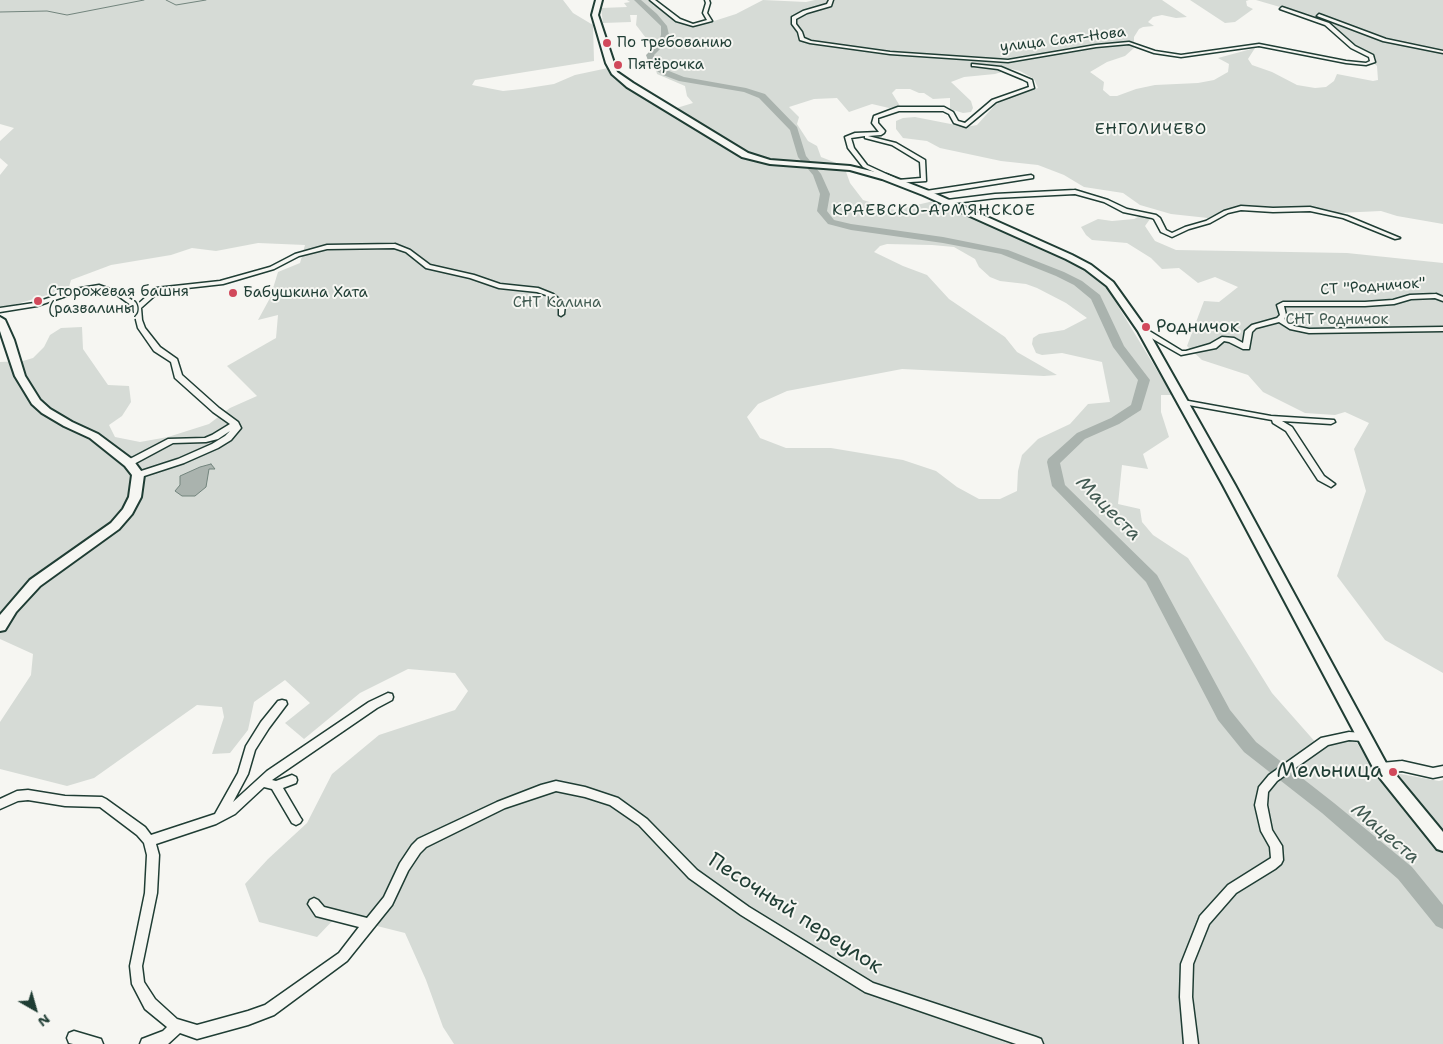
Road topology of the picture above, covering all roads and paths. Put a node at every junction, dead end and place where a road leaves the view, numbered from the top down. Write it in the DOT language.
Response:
graph roads {
  1 [pos="599,0"];
  2 [pos="652,0"];
  3 [pos="707,0"];
  4 [pos="831,0"];
  5 [pos="1443,52"];
  6 [pos="934,56"];
  7 [pos="856,135"];
  8 [pos="1031,177"];
  9 [pos="900,182"];
  10 [pos="926,193"];
  11 [pos="947,202"];
  12 [pos="1397,238"];
  13 [pos="1440,298"];
  14 [pos="135,305"];
  15 [pos="0,310"];
  16 [pos="561,314"];
  17 [pos="0,320"];
  18 [pos="1280,320"];
  19 [pos="1443,329"];
  20 [pos="1143,332"];
  21 [pos="1183,402"];
  22 [pos="1271,418"];
  23 [pos="1331,422"];
  24 [pos="235,424"];
  25 [pos="129,463"];
  26 [pos="138,475"];
  27 [pos="1331,484"];
  28 [pos="0,626"];
  29 [pos="388,697"];
  30 [pos="282,704"];
  31 [pos="1363,737"];
  32 [pos="1302,759"];
  33 [pos="1381,768"];
  34 [pos="1443,771"];
  35 [pos="292,780"];
  36 [pos="263,782"];
  37 [pos="276,786"];
  38 [pos="0,804"];
  39 [pos="219,817"];
  40 [pos="296,820"];
  41 [pos="150,841"];
  42 [pos="1443,844"];
  43 [pos="314,904"];
  44 [pos="370,924"];
  45 [pos="178,1026"];
  46 [pos="74,1038"];
  47 [pos="163,1040"];
  48 [pos="1012,1040"];
  49 [pos="96,1044"];
  50 [pos="147,1044"];
  51 [pos="1036,1044"];
  52 [pos="1191,1044"];
  1 -- 9 [label="street"];
  2 -- 3 [label="street"];
  4 -- 6 [label="street, улица Саят-Нова"];
  5 -- 6 [label="street, улица Саят-Нова"];
  6 -- 7 [label="street"];
  7 -- 9 [label="street"];
  7 -- 9 [label="street"];
  8 -- 10 [label="street"];
  9 -- 10 [label="street"];
  10 -- 11 [label="street"];
  11 -- 12 [label="street"];
  11 -- 20 [label="street"];
  13 -- 18 [label="street, СТ \"Родничок\""];
  14 -- 15 [label="street"];
  14 -- 16 [label="street"];
  14 -- 24 [label="street"];
  17 -- 25 [label="street"];
  18 -- 19 [label="street"];
  18 -- 20 [label="street"];
  20 -- 21 [label="street"];
  21 -- 22 [label="street"];
  21 -- 31 [label="street"];
  22 -- 23 [label="street"];
  22 -- 27 [label="street"];
  24 -- 25 [label="street"];
  24 -- 26 [label="street"];
  25 -- 26 [label="street"];
  26 -- 28 [label="street"];
  29 -- 36 [label="street"];
  30 -- 39 [label="street"];
  31 -- 32 [label="street"];
  31 -- 33 [label="street"];
  32 -- 52 [label="street"];
  33 -- 34 [label="street"];
  33 -- 42 [label="street"];
  35 -- 37 [label="street"];
  36 -- 37 [label="street"];
  36 -- 39 [label="street"];
  37 -- 40 [label="street"];
  38 -- 41 [label="street"];
  39 -- 41 [label="street"];
  41 -- 45 [label="street, Песочный переулок"];
  43 -- 44 [label="street"];
  44 -- 45 [label="street, Песочный переулок"];
  44 -- 48 [label="street, Песочный переулок"];
  45 -- 47 [label="street"];
  46 -- 49 [label="street"];
  47 -- 50 [label="street"];
  48 -- 51 [label="street, Песочный переулок"];
}
